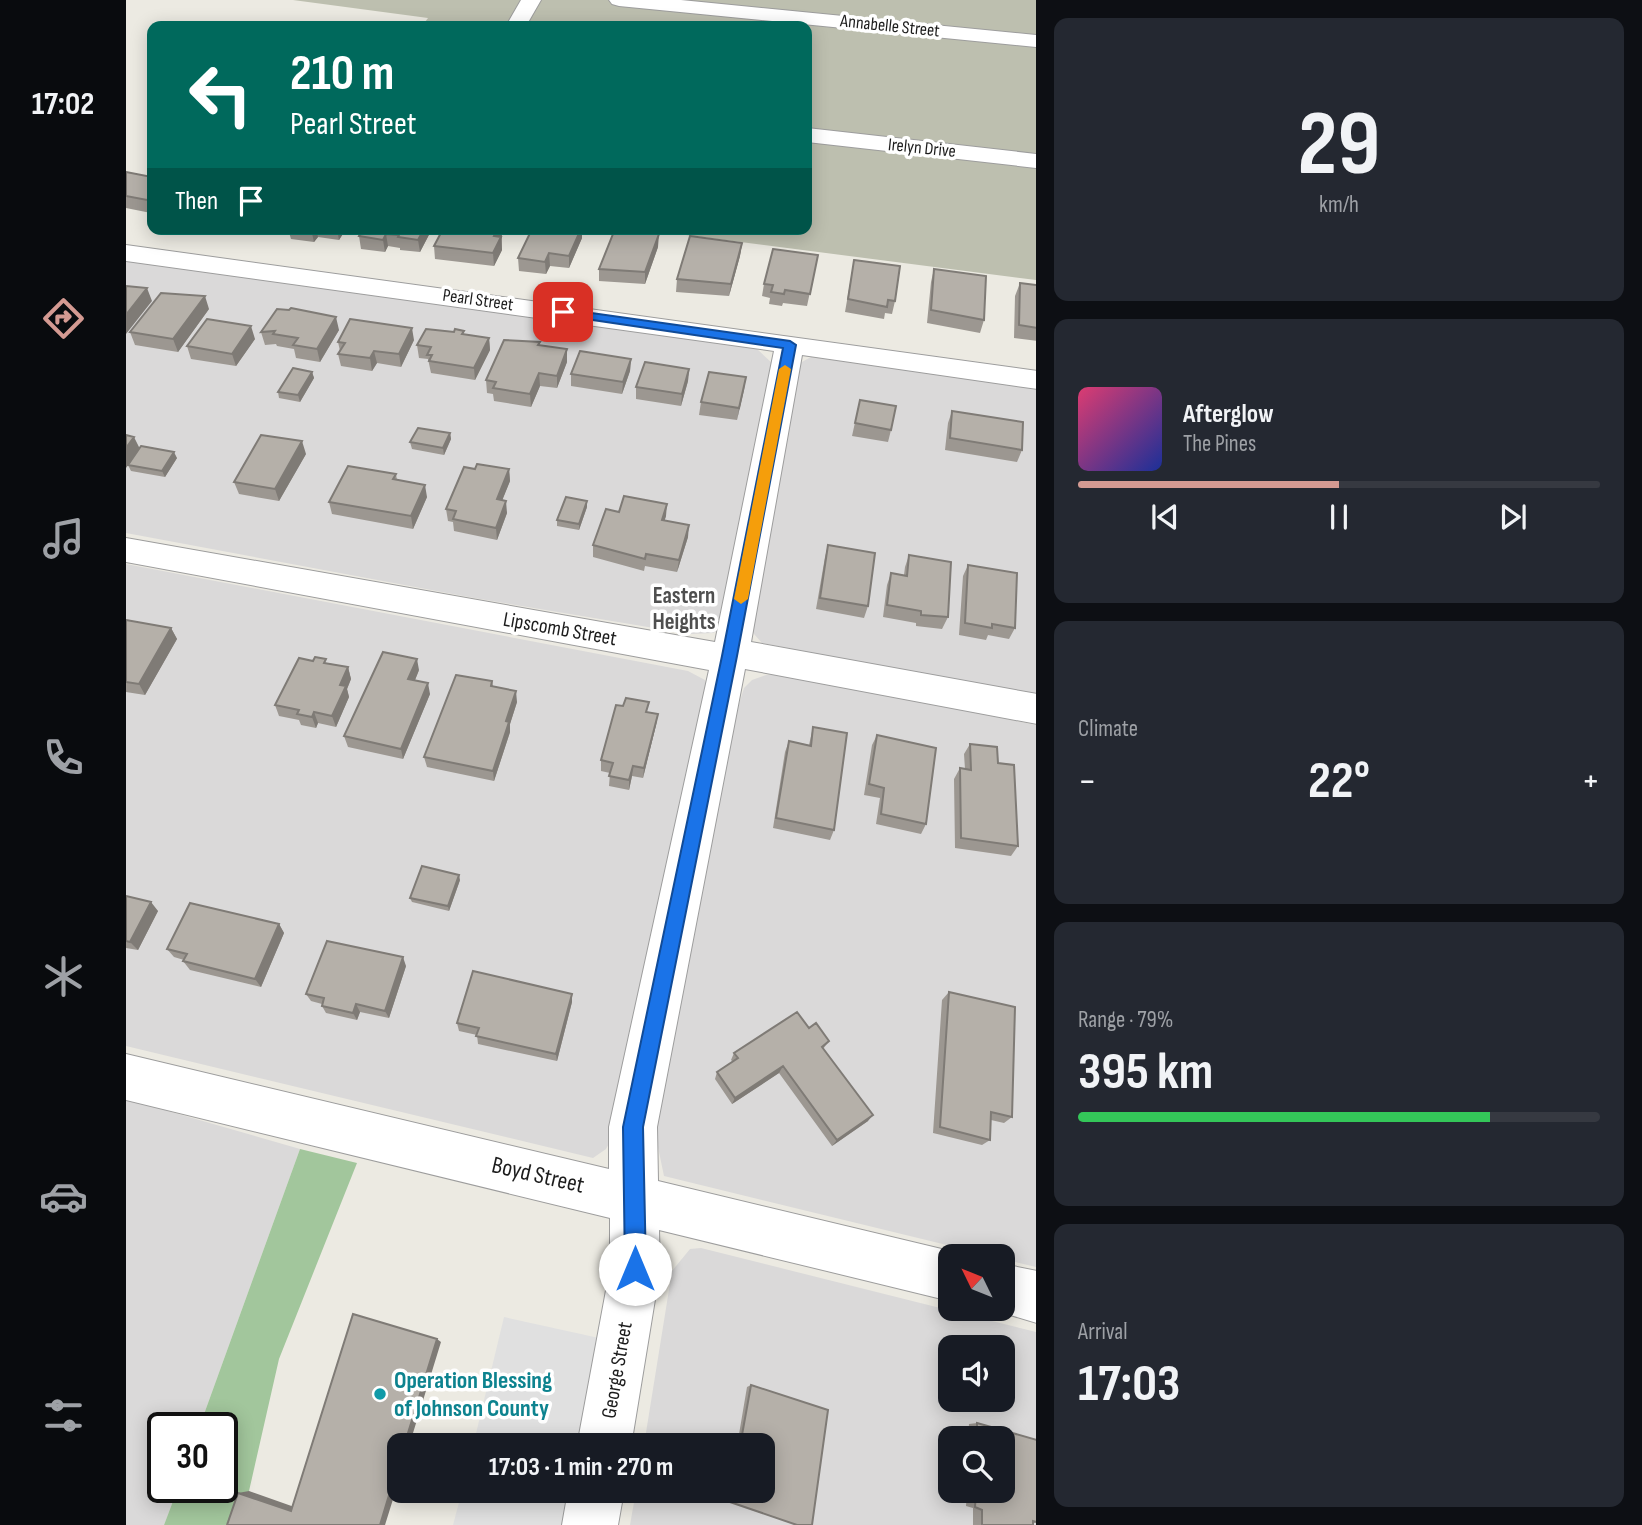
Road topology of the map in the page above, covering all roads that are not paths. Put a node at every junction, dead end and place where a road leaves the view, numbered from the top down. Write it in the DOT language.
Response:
graph roads {
  1 [pos="531,0"];
  2 [pos="619,0"];
  3 [pos="519,21"];
  4 [pos="1036,41"];
  5 [pos="812,136"];
  6 [pos="1036,160"];
  7 [pos="126,253"];
  8 [pos="790,345"];
  9 [pos="1036,380"];
  10 [pos="126,550"];
  11 [pos="730,656"];
  12 [pos="1036,709"];
  13 [pos="126,1077"];
  14 [pos="635,1199"];
  15 [pos="938,1273"];
  16 [pos="1015,1292"];
  17 [pos="1036,1297"];
  18 [pos="606,1433"];
  19 [pos="594,1503"];
  20 [pos="590,1525"];
  1 -- 3 [label="street"];
  2 -- 4 [label="street, Annabelle Street"];
  5 -- 6 [label="street, Irelyn Drive"];
  7 -- 8 [label="street, Pearl Street"];
  8 -- 9 [label="street, Pearl Street"];
  8 -- 11 [label="street, George Street"];
  10 -- 11 [label="street, Lipscomb Street"];
  11 -- 12 [label="street, Lipscomb Street"];
  11 -- 14 [label="street, George Street"];
  13 -- 14 [label="street, Boyd Street"];
  14 -- 15 [label="street, Boyd Street"];
  14 -- 18 [label="street, George Street"];
  16 -- 17 [label="street"];
  19 -- 20 [label="street"];
}
